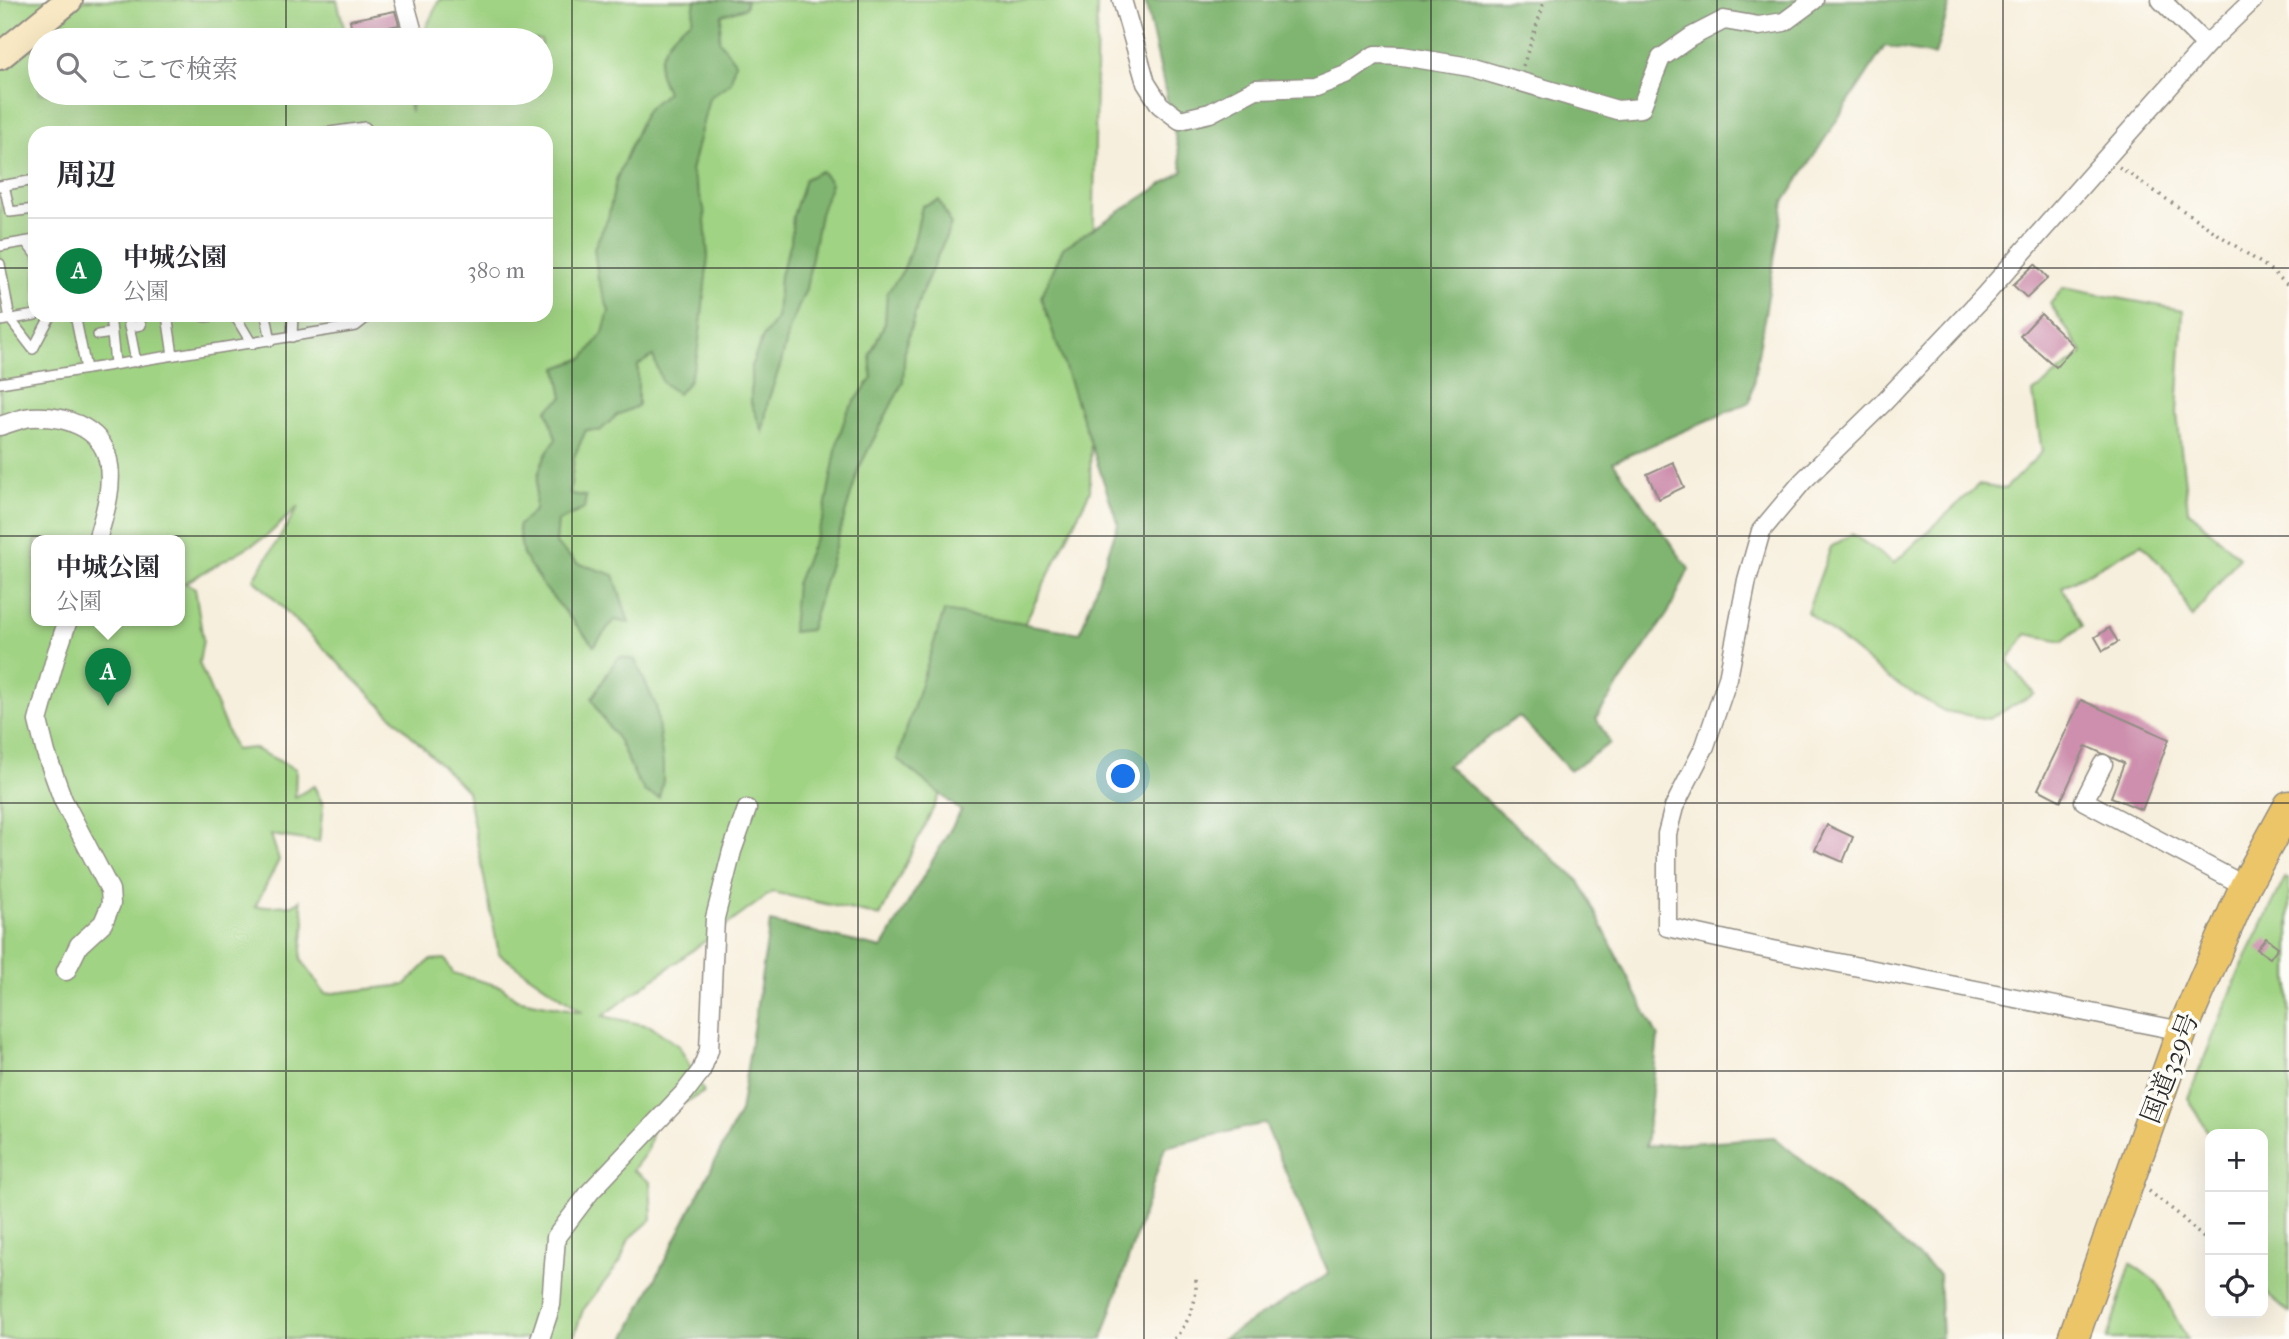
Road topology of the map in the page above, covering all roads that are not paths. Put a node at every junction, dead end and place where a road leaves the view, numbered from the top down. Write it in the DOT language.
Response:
graph roads {
  1 [pos="69,0"];
  2 [pos="404,0"];
  3 [pos="1122,0"];
  4 [pos="1814,0"];
  5 [pos="2161,0"];
  6 [pos="2253,0"];
  7 [pos="34,28"];
  8 [pos="412,28"];
  9 [pos="28,33"];
  10 [pos="2206,45"];
  11 [pos="0,56"];
  12 [pos="28,181"];
  13 [pos="2,185"];
  14 [pos="28,210"];
  15 [pos="28,241"];
  16 [pos="0,246"];
  17 [pos="0,264"];
  18 [pos="28,316"];
  19 [pos="5,320"];
  20 [pos="47,322"];
  21 [pos="76,322"];
  22 [pos="111,322"];
  23 [pos="128,322"];
  24 [pos="168,322"];
  25 [pos="239,322"];
  26 [pos="267,322"];
  27 [pos="293,322"];
  28 [pos="361,322"];
  29 [pos="141,325"];
  30 [pos="129,327"];
  31 [pos="112,333"];
  32 [pos="98,335"];
  33 [pos="292,337"];
  34 [pos="271,341"];
  35 [pos="252,344"];
  36 [pos="173,355"];
  37 [pos="136,362"];
  38 [pos="115,363"];
  39 [pos="86,369"];
  40 [pos="0,383"];
  41 [pos="0,426"];
  42 [pos="98,535"];
  43 [pos="66,626"];
  44 [pos="2103,764"];
  45 [pos="2289,806"];
  46 [pos="747,808"];
  47 [pos="2245,886"];
  48 [pos="65,971"];
  49 [pos="2182,1031"];
  50 [pos="540,1339"];
  51 [pos="2073,1339"];
  1 -- 7 [label="main road"];
  2 -- 8 [label="street"];
  3 -- 4 [label="street"];
  5 -- 10 [label="street"];
  6 -- 10 [label="street"];
  9 -- 11 [label="main road"];
  10 -- 49 [label="street"];
  12 -- 13 [label="lane"];
  13 -- 14 [label="lane"];
  15 -- 16 [label="lane"];
  17 -- 19 [label="lane"];
  18 -- 19 [label="lane"];
  19 -- 20 [label="lane"];
  21 -- 39 [label="lane"];
  22 -- 31 [label="lane"];
  23 -- 30 [label="lane"];
  24 -- 36 [label="lane"];
  25 -- 35 [label="lane"];
  26 -- 34 [label="lane"];
  27 -- 33 [label="lane"];
  28 -- 33 [label="lane"];
  29 -- 30 [label="lane"];
  30 -- 37 [label="lane"];
  31 -- 32 [label="lane"];
  31 -- 38 [label="lane"];
  33 -- 34 [label="lane"];
  34 -- 35 [label="lane"];
  35 -- 36 [label="lane"];
  36 -- 37 [label="lane"];
  37 -- 38 [label="lane"];
  38 -- 39 [label="lane"];
  39 -- 40 [label="lane"];
  41 -- 42 [label="street"];
  43 -- 48 [label="street"];
  44 -- 47 [label="street"];
  45 -- 47 [label="highway, 国道329号"];
  46 -- 50 [label="street"];
  47 -- 49 [label="highway, 国道329号"];
  49 -- 51 [label="highway, 国道329号"];
}
